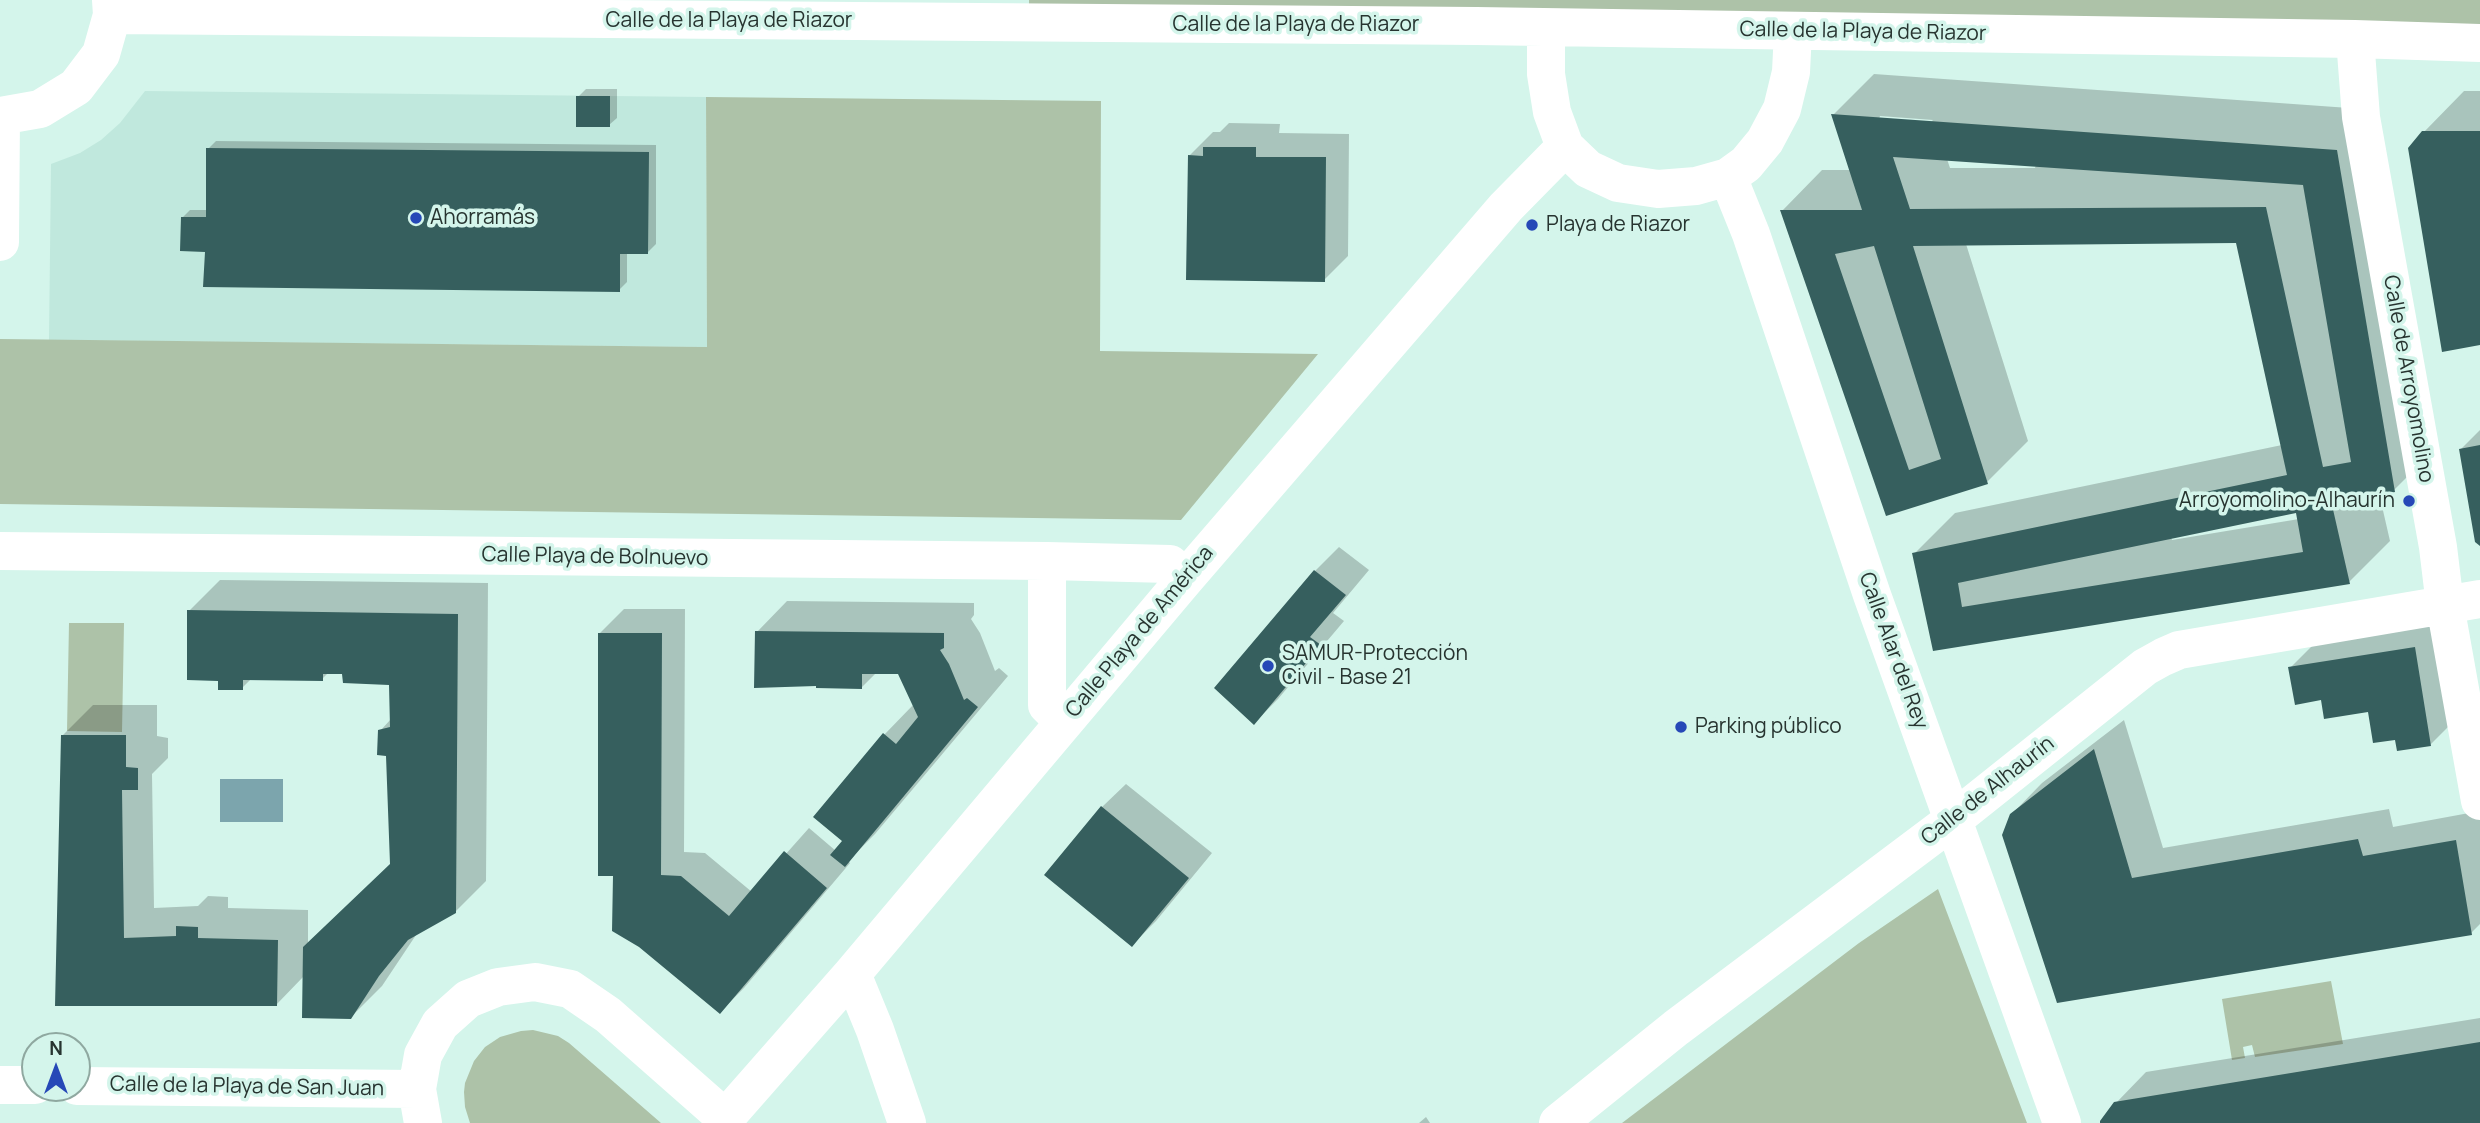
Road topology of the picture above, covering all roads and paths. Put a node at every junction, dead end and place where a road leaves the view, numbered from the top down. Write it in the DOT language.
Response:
graph roads {
  1 [pos="112,7"];
  2 [pos="1029,12"];
  3 [pos="1546,28"];
  4 [pos="1793,31"];
  5 [pos="2355,39"];
  6 [pos="2480,43"];
  7 [pos="1,116"];
  8 [pos="1565,147"];
  9 [pos="1728,177"];
  10 [pos="0,242"];
  11 [pos="0,551"];
  12 [pos="1047,561"];
  13 [pos="1185,579"];
  14 [pos="2462,602"];
  15 [pos="1064,722"];
  16 [pos="2480,801"];
  17 [pos="1953,820"];
  18 [pos="852,974"];
  19 [pos="0,1085"];
  20 [pos="21,1085"];
  21 [pos="91,1087"];
  22 [pos="420,1106"];
  23 [pos="723,1120"];
  24 [pos="907,1123"];
  25 [pos="1558,1123"];
  26 [pos="2062,1123"];
  1 -- 2 [label="street, Calle de la Playa de Riazor"];
  1 -- 7 [label="street"];
  2 -- 3 [label="street, Calle de la Playa de Riazor"];
  3 -- 4 [label="street, Calle de la Playa de Riazor"];
  3 -- 8 [label="street"];
  4 -- 5 [label="street, Calle de la Playa de Riazor"];
  4 -- 9 [label="street"];
  5 -- 6 [label="street, Calle de la Playa de Riazor"];
  5 -- 14 [label="street, Calle de Arroyomolino"];
  7 -- 10 [label="street"];
  8 -- 9 [label="street"];
  8 -- 13 [label="street, Calle Playa de América"];
  9 -- 17 [label="street, Calle Alar del Rey"];
  11 -- 12 [label="street, Calle Playa de Bolnuevo"];
  12 -- 13 [label="street, Calle Playa de Bolnuevo"];
  12 -- 15 [label="street"];
  13 -- 15 [label="street, Calle Playa de América"];
  14 -- 16 [label="street, Calle de Arroyomolino"];
  14 -- 17 [label="street, Calle de Alhaurín"];
  15 -- 18 [label="street, Calle Playa de América"];
  17 -- 25 [label="street, Calle de Alhaurín"];
  17 -- 26 [label="street, Calle Alar del Rey"];
  18 -- 23 [label="street, Calle Playa de América"];
  18 -- 24 [label="street"];
  19 -- 20 [label="street"];
  21 -- 22 [label="street, Calle de la Playa de San Juan"];
  22 -- 23 [label="street"];
}
